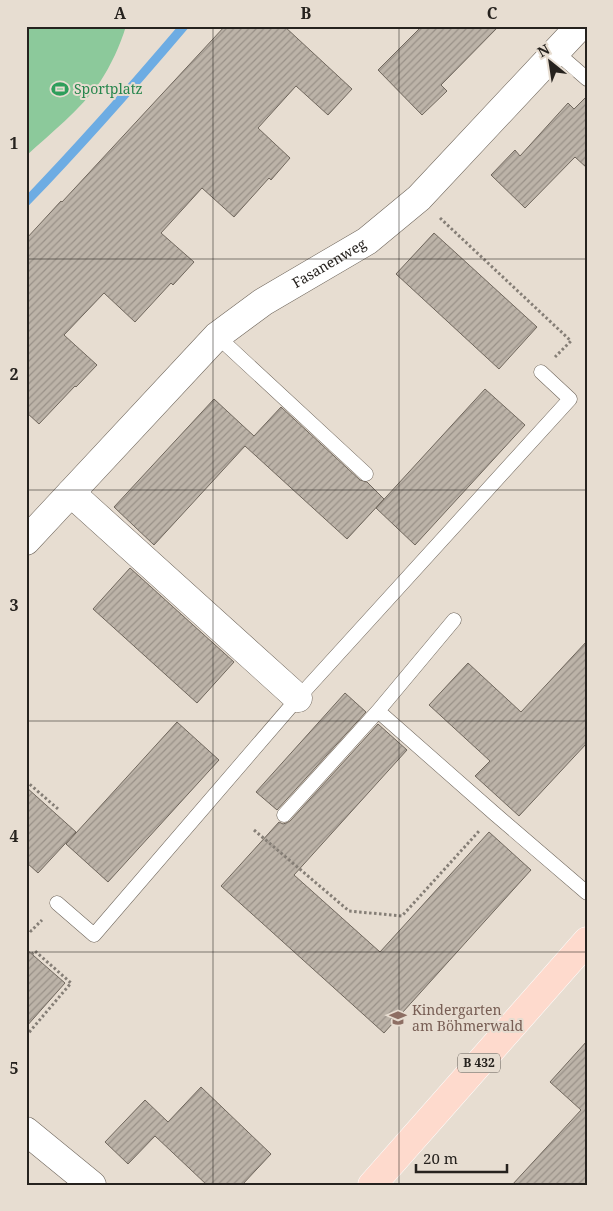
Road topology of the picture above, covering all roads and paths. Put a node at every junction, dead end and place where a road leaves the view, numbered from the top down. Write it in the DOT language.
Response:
graph roads {
  1 [pos="580,26"];
  2 [pos="556,52"];
  3 [pos="587,79"];
  4 [pos="419,198"];
  5 [pos="216,336"];
  6 [pos="541,372"];
  7 [pos="366,474"];
  8 [pos="71,493"];
  9 [pos="26,541"];
  10 [pos="454,620"];
  11 [pos="298,698"];
  12 [pos="378,711"];
  13 [pos="26,781"];
  14 [pos="58,810"];
  15 [pos="495,814"];
  16 [pos="284,815"];
  17 [pos="254,830"];
  18 [pos="587,893"];
  19 [pos="57,903"];
  20 [pos="587,941"];
  21 [pos="32,954"];
  22 [pos="26,1036"];
  23 [pos="26,1131"];
  24 [pos="92,1185"];
  25 [pos="372,1185"];
  1 -- 2 [label="street, Fasanenweg"];
  2 -- 3 [label="lane"];
  2 -- 4 [label="street, Fasanenweg"];
  4 -- 5 [label="street, Fasanenweg"];
  4 -- 6 [label="path"];
  5 -- 7 [label="lane"];
  5 -- 8 [label="street, Fasanenweg"];
  6 -- 11 [label="lane"];
  8 -- 9 [label="street, Fasanenweg"];
  8 -- 11 [label="street"];
  10 -- 12 [label="lane"];
  11 -- 19 [label="lane"];
  12 -- 15 [label="lane"];
  12 -- 16 [label="lane"];
  13 -- 14 [label="path"];
  15 -- 17 [label="path"];
  15 -- 18 [label="lane"];
  20 -- 25 [label="main road, B 432"];
  21 -- 22 [label="path"];
  23 -- 24 [label="street"];
}
